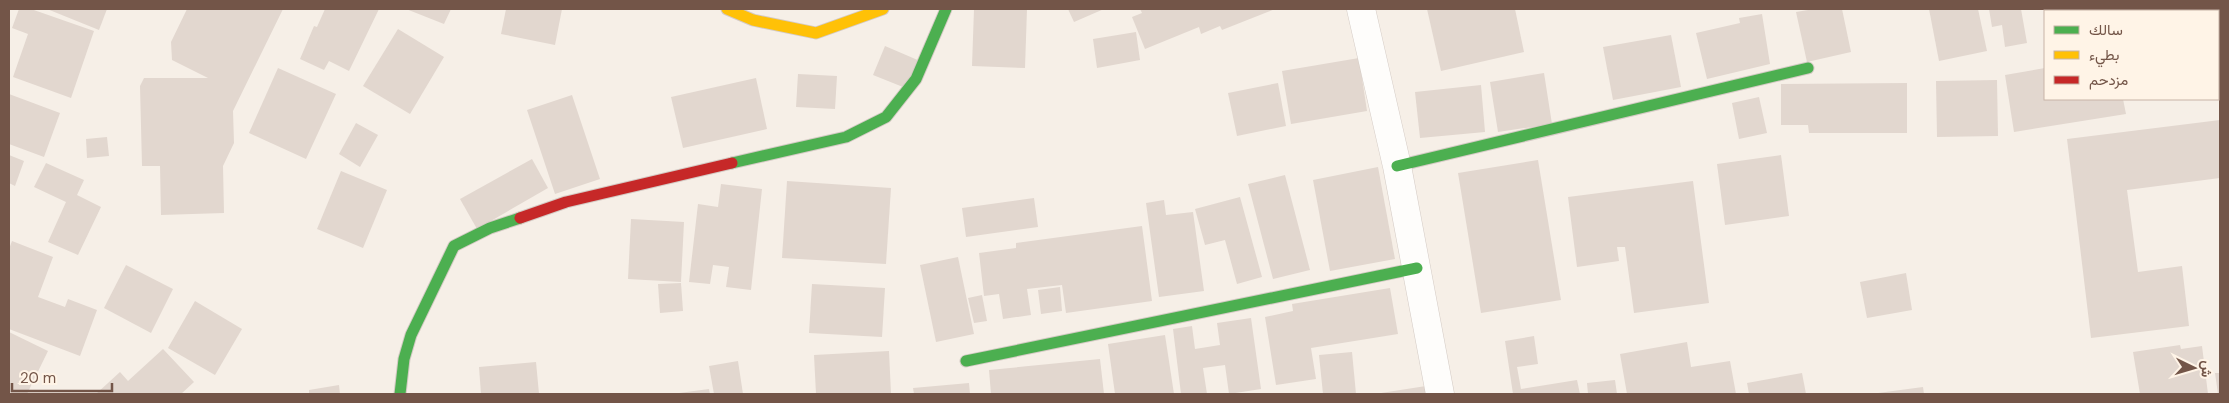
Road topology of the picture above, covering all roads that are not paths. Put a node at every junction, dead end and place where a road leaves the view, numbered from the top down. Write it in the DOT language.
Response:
graph roads {
  1 [pos="727,9"];
  2 [pos="883,9"];
  3 [pos="946,9"];
  4 [pos="1361,9"];
  5 [pos="1808,68"];
  6 [pos="1397,166"];
  7 [pos="1417,268"];
  8 [pos="966,361"];
  9 [pos="400,394"];
  10 [pos="1440,394"];
  1 -- 2 [label="street"];
  3 -- 9 [label="street"];
  4 -- 6 [label="street"];
  5 -- 6 [label="street"];
  6 -- 7 [label="street"];
  7 -- 8 [label="street"];
  7 -- 10 [label="street"];
}
